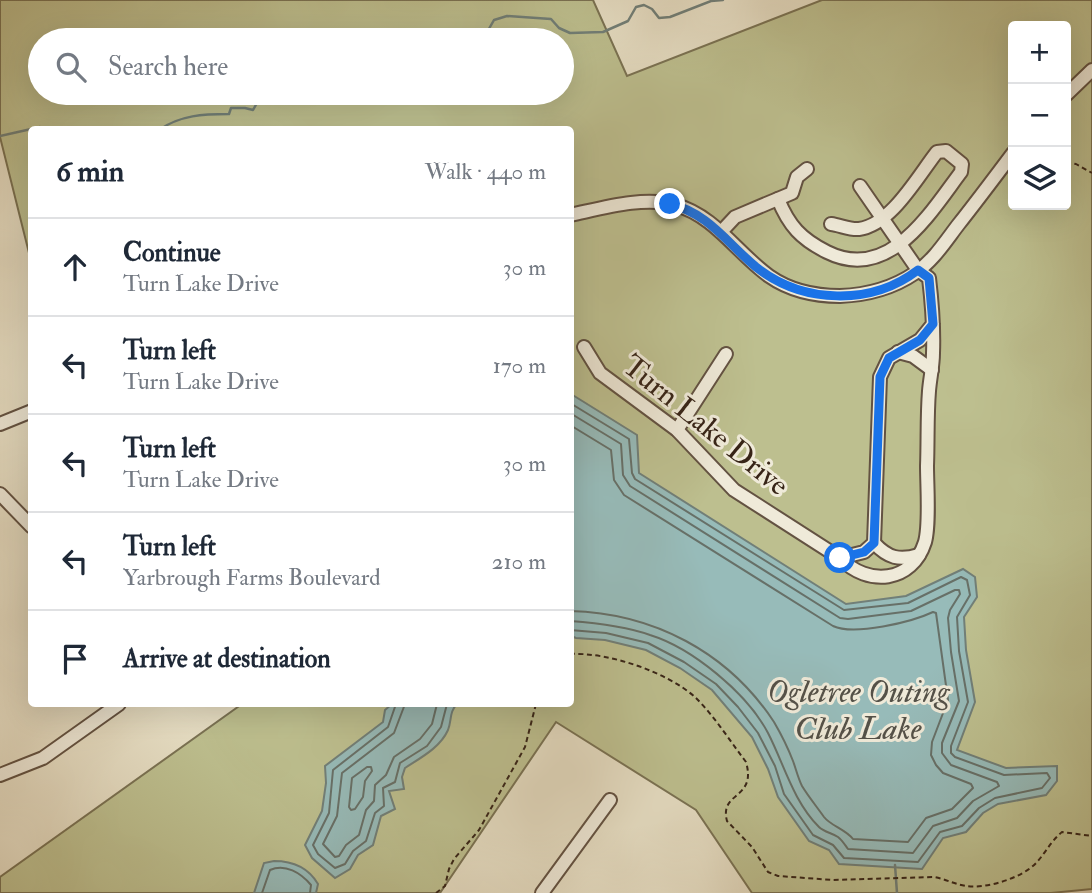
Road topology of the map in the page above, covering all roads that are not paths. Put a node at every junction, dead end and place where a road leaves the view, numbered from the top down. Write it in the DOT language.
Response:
graph roads {
  1 [pos="1092,70"];
  2 [pos="1071,90"];
  3 [pos="1008,160"];
  4 [pos="807,169"];
  5 [pos="860,186"];
  6 [pos="778,198"];
  7 [pos="574,214"];
  8 [pos="883,218"];
  9 [pos="831,224"];
  10 [pos="721,232"];
  11 [pos="901,244"];
  12 [pos="918,270"];
  13 [pos="933,324"];
  14 [pos="584,347"];
  15 [pos="898,352"];
  16 [pos="726,354"];
  17 [pos="932,370"];
  18 [pos="28,413"];
  19 [pos="0,424"];
  20 [pos="677,430"];
  21 [pos="0,494"];
  22 [pos="28,523"];
  23 [pos="874,543"];
  24 [pos="919,555"];
  25 [pos="840,558"];
  26 [pos="115,707"];
  27 [pos="0,775"];
  28 [pos="610,800"];
  29 [pos="542,893"];
  1 -- 2 [label="street"];
  3 -- 12 [label="street"];
  4 -- 6 [label="street"];
  5 -- 8 [label="street"];
  6 -- 10 [label="street"];
  6 -- 11 [label="street"];
  7 -- 10 [label="street"];
  8 -- 9 [label="street"];
  8 -- 11 [label="street"];
  8 -- 11 [label="street"];
  10 -- 12 [label="street"];
  11 -- 12 [label="street"];
  12 -- 13 [label="street"];
  13 -- 15 [label="street"];
  13 -- 17 [label="street"];
  14 -- 20 [label="street, Turn Lake Drive"];
  15 -- 17 [label="street"];
  15 -- 23 [label="street"];
  16 -- 20 [label="street"];
  17 -- 24 [label="street"];
  18 -- 19 [label="street"];
  20 -- 25 [label="street, Turn Lake Drive"];
  21 -- 22 [label="street"];
  23 -- 24 [label="street"];
  23 -- 25 [label="street"];
  24 -- 25 [label="street, Turn Lake Drive"];
  26 -- 27 [label="street"];
  28 -- 29 [label="street"];
}
